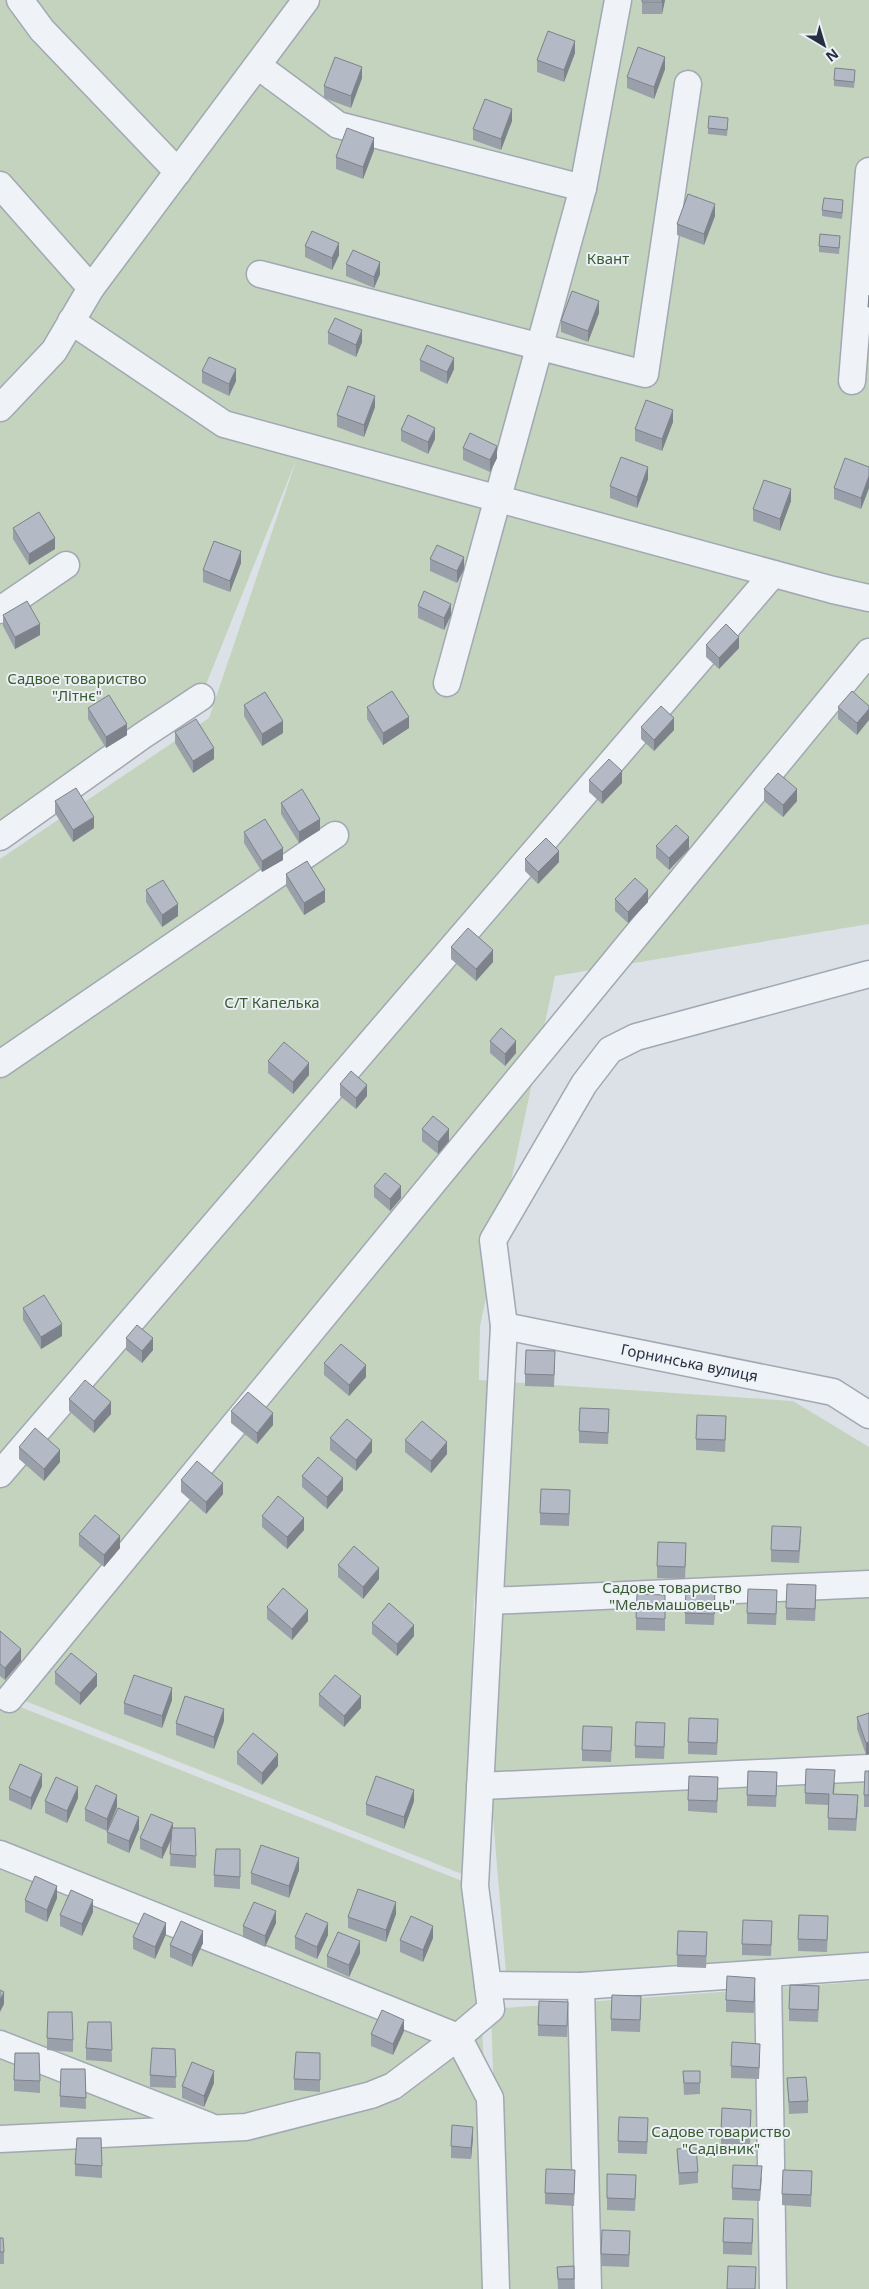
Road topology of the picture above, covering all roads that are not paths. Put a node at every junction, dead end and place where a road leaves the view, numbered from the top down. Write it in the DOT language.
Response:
graph roads {
  1 [pos="20,0"];
  2 [pos="306,0"];
  3 [pos="618,0"];
  4 [pos="258,66"];
  5 [pos="688,84"];
  6 [pos="869,171"];
  7 [pos="178,172"];
  8 [pos="0,185"];
  9 [pos="583,188"];
  10 [pos="260,274"];
  11 [pos="91,288"];
  12 [pos="71,321"];
  13 [pos="539,347"];
  14 [pos="852,382"];
  15 [pos="0,408"];
  16 [pos="498,498"];
  17 [pos="66,565"];
  18 [pos="772,574"];
  19 [pos="869,598"];
  20 [pos="0,610"];
  21 [pos="869,652"];
  22 [pos="447,683"];
  23 [pos="200,697"];
  24 [pos="334,835"];
  25 [pos="0,837"];
  26 [pos="869,974"];
  27 [pos="0,1064"];
  28 [pos="504,1326"];
  29 [pos="869,1415"];
  30 [pos="0,1474"];
  31 [pos="869,1584"];
  32 [pos="490,1601"];
  33 [pos="9,1698"];
  34 [pos="869,1768"];
  35 [pos="480,1786"];
  36 [pos="0,1854"];
  37 [pos="869,1966"];
  38 [pos="768,1973"];
  39 [pos="488,1985"];
  40 [pos="581,1986"];
  41 [pos="458,2037"];
  42 [pos="0,2044"];
  43 [pos="218,2130"];
  44 [pos="0,2138"];
  45 [pos="496,2289"];
  46 [pos="588,2289"];
  47 [pos="773,2289"];
  1 -- 7 [label="street"];
  2 -- 4 [label="street"];
  3 -- 9 [label="street"];
  4 -- 7 [label="street"];
  4 -- 9 [label="street"];
  5 -- 13 [label="street"];
  6 -- 14 [label="street"];
  7 -- 11 [label="street"];
  8 -- 11 [label="street"];
  9 -- 13 [label="street"];
  10 -- 13 [label="street"];
  11 -- 12 [label="street"];
  12 -- 15 [label="street"];
  12 -- 16 [label="street"];
  13 -- 16 [label="street"];
  16 -- 18 [label="street"];
  16 -- 22 [label="street"];
  17 -- 20 [label="street"];
  18 -- 19 [label="street"];
  18 -- 30 [label="street"];
  21 -- 33 [label="street"];
  23 -- 25 [label="street"];
  24 -- 27 [label="street"];
  26 -- 28 [label="street"];
  28 -- 29 [label="street, Горнинська вулиця"];
  28 -- 32 [label="street"];
  31 -- 32 [label="street"];
  32 -- 35 [label="street"];
  34 -- 35 [label="street"];
  35 -- 39 [label="street"];
  36 -- 41 [label="street"];
  37 -- 38 [label="street"];
  38 -- 40 [label="street"];
  38 -- 47 [label="street"];
  39 -- 40 [label="street"];
  39 -- 41 [label="street"];
  40 -- 46 [label="street"];
  41 -- 43 [label="street"];
  41 -- 45 [label="street"];
  42 -- 43 [label="street"];
  43 -- 44 [label="street"];
}
